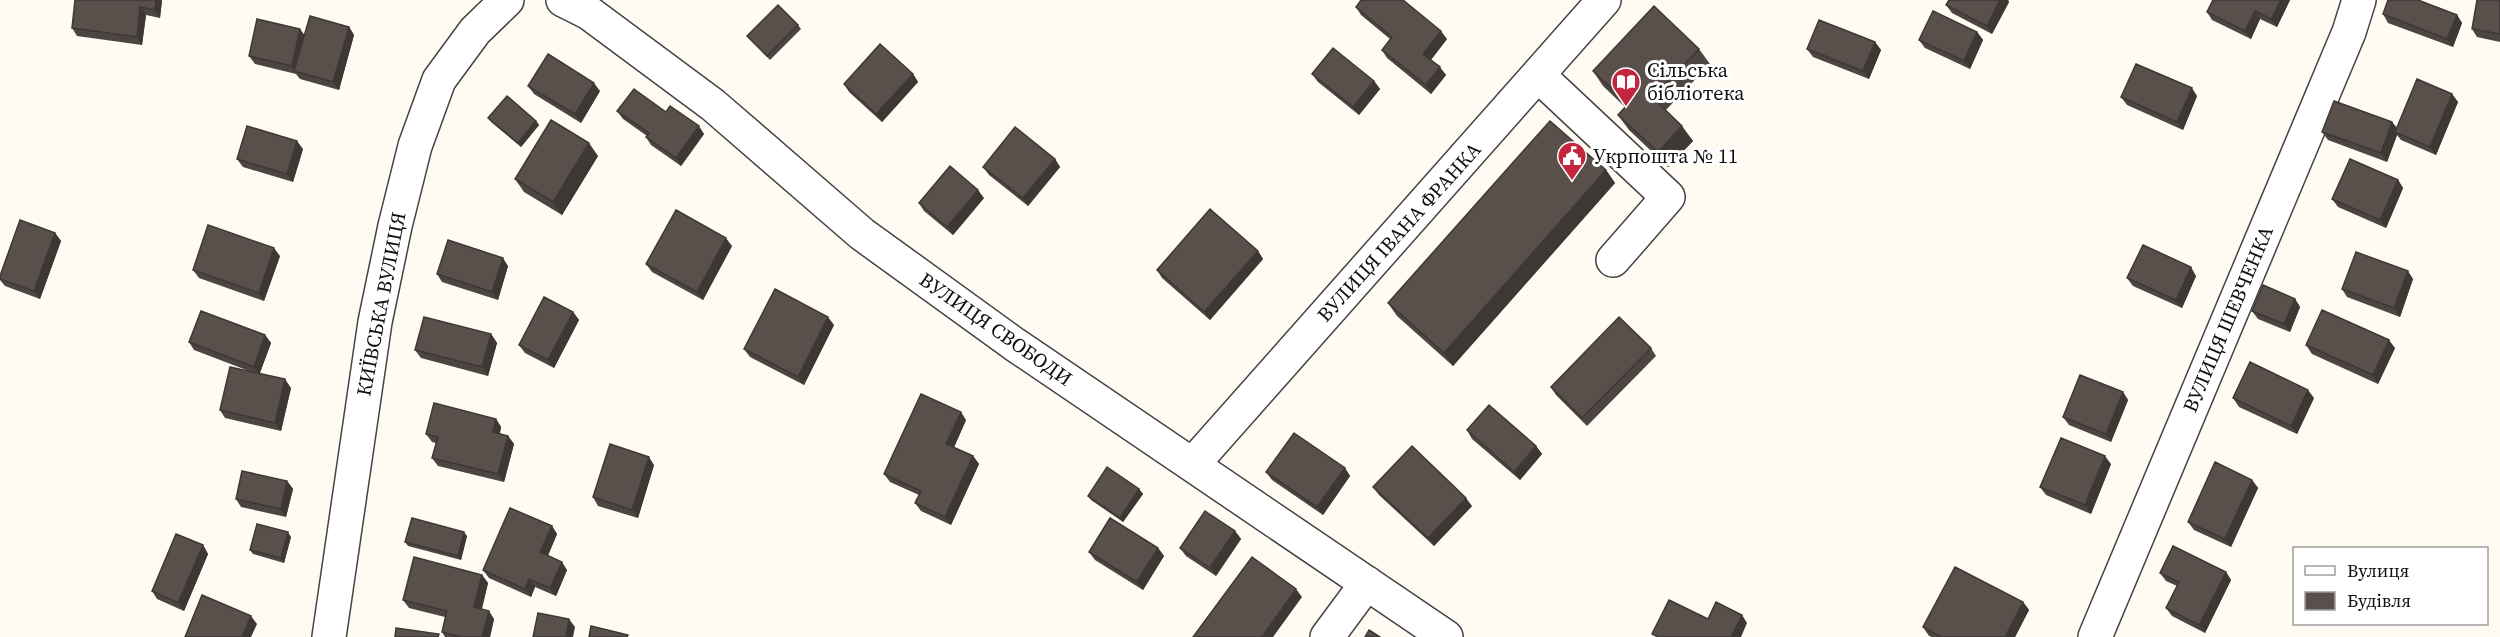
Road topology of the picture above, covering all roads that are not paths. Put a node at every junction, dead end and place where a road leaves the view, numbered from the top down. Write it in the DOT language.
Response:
graph roads {
  1 [pos="507,0"];
  2 [pos="563,0"];
  3 [pos="1604,0"];
  4 [pos="2359,0"];
  5 [pos="1538,75"];
  6 [pos="1613,260"];
  7 [pos="1193,464"];
  8 [pos="1367,583"];
  9 [pos="329,637"];
  10 [pos="1328,637"];
  11 [pos="1446,637"];
  12 [pos="2095,637"];
  1 -- 9 [label="street, КИЇВСЬКА ВУЛИЦЯ"];
  2 -- 7 [label="street, ВУЛИЦЯ СВОБОДИ"];
  3 -- 5 [label="street, ВУЛИЦЯ ІВАНА ФРАНКА"];
  4 -- 12 [label="street, ВУЛИЦЯ ШЕВЧЕНКА"];
  5 -- 6 [label="street"];
  5 -- 7 [label="street, ВУЛИЦЯ ІВАНА ФРАНКА"];
  7 -- 8 [label="street, ВУЛИЦЯ СВОБОДИ"];
  8 -- 10 [label="street"];
  8 -- 11 [label="street, ВУЛИЦЯ СВОБОДИ"];
}
